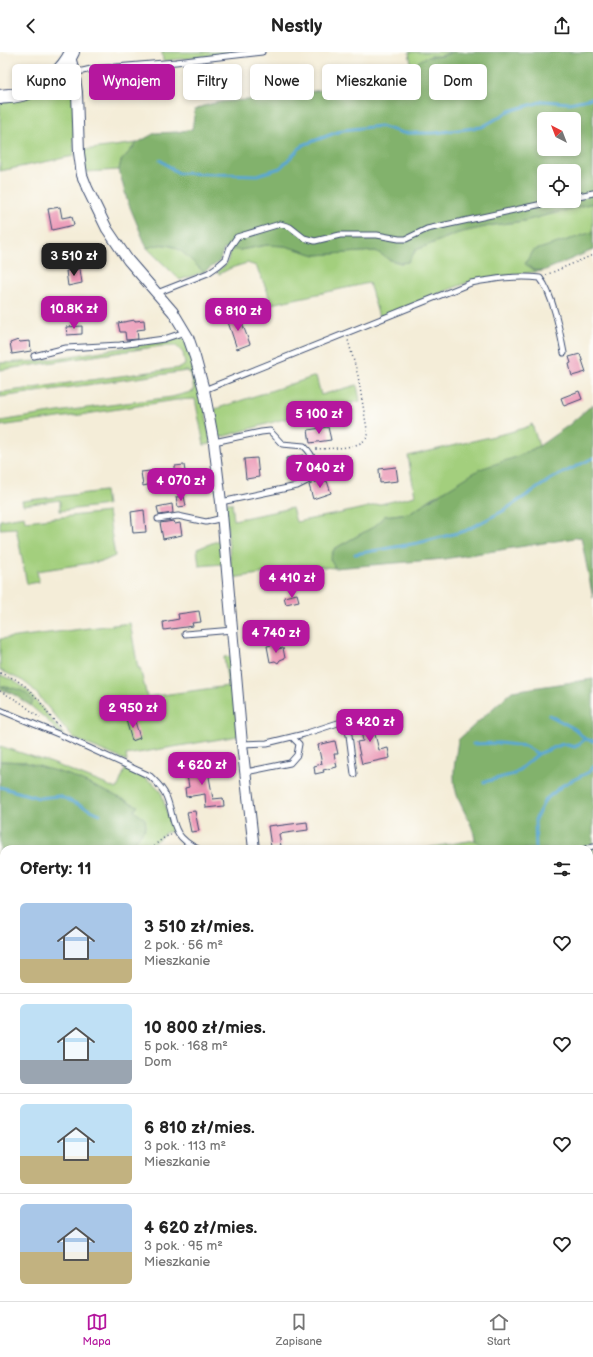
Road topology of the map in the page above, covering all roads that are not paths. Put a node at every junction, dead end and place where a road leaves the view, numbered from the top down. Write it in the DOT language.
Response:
graph roads {
  1 [pos="262,52"];
  2 [pos="71,54"];
  3 [pos="73,64"];
  4 [pos="81,71"];
  5 [pos="0,97"];
  6 [pos="77,100"];
  7 [pos="593,193"];
  8 [pos="581,196"];
  9 [pos="537,205"];
  10 [pos="157,293"];
  11 [pos="185,332"];
  12 [pos="564,354"];
  13 [pos="34,356"];
  14 [pos="204,390"];
  15 [pos="214,442"];
  16 [pos="158,482"];
  17 [pos="219,484"];
  18 [pos="221,502"];
  19 [pos="222,518"];
  20 [pos="158,519"];
  21 [pos="233,630"];
  22 [pos="185,634"];
  23 [pos="0,710"];
  24 [pos="292,737"];
  25 [pos="242,744"];
  26 [pos="246,772"];
  27 [pos="354,774"];
  28 [pos="191,845"];
  29 [pos="254,845"];
  1 -- 4 [label="lane"];
  2 -- 3 [label="street"];
  2 -- 5 [label="street"];
  6 -- 10 [label="street"];
  7 -- 8 [label="lane"];
  9 -- 10 [label="lane"];
  10 -- 11 [label="street"];
  11 -- 13 [label="lane"];
  11 -- 14 [label="street"];
  12 -- 14 [label="lane"];
  14 -- 15 [label="street"];
  15 -- 17 [label="street"];
  15 -- 18 [label="lane"];
  16 -- 17 [label="lane"];
  17 -- 18 [label="street"];
  18 -- 19 [label="street"];
  19 -- 20 [label="lane"];
  19 -- 21 [label="street"];
  21 -- 22 [label="lane"];
  21 -- 25 [label="street"];
  23 -- 28 [label="lane"];
  24 -- 25 [label="lane"];
  24 -- 26 [label="lane"];
  24 -- 27 [label="lane"];
  25 -- 26 [label="street"];
  26 -- 29 [label="street"];
}
